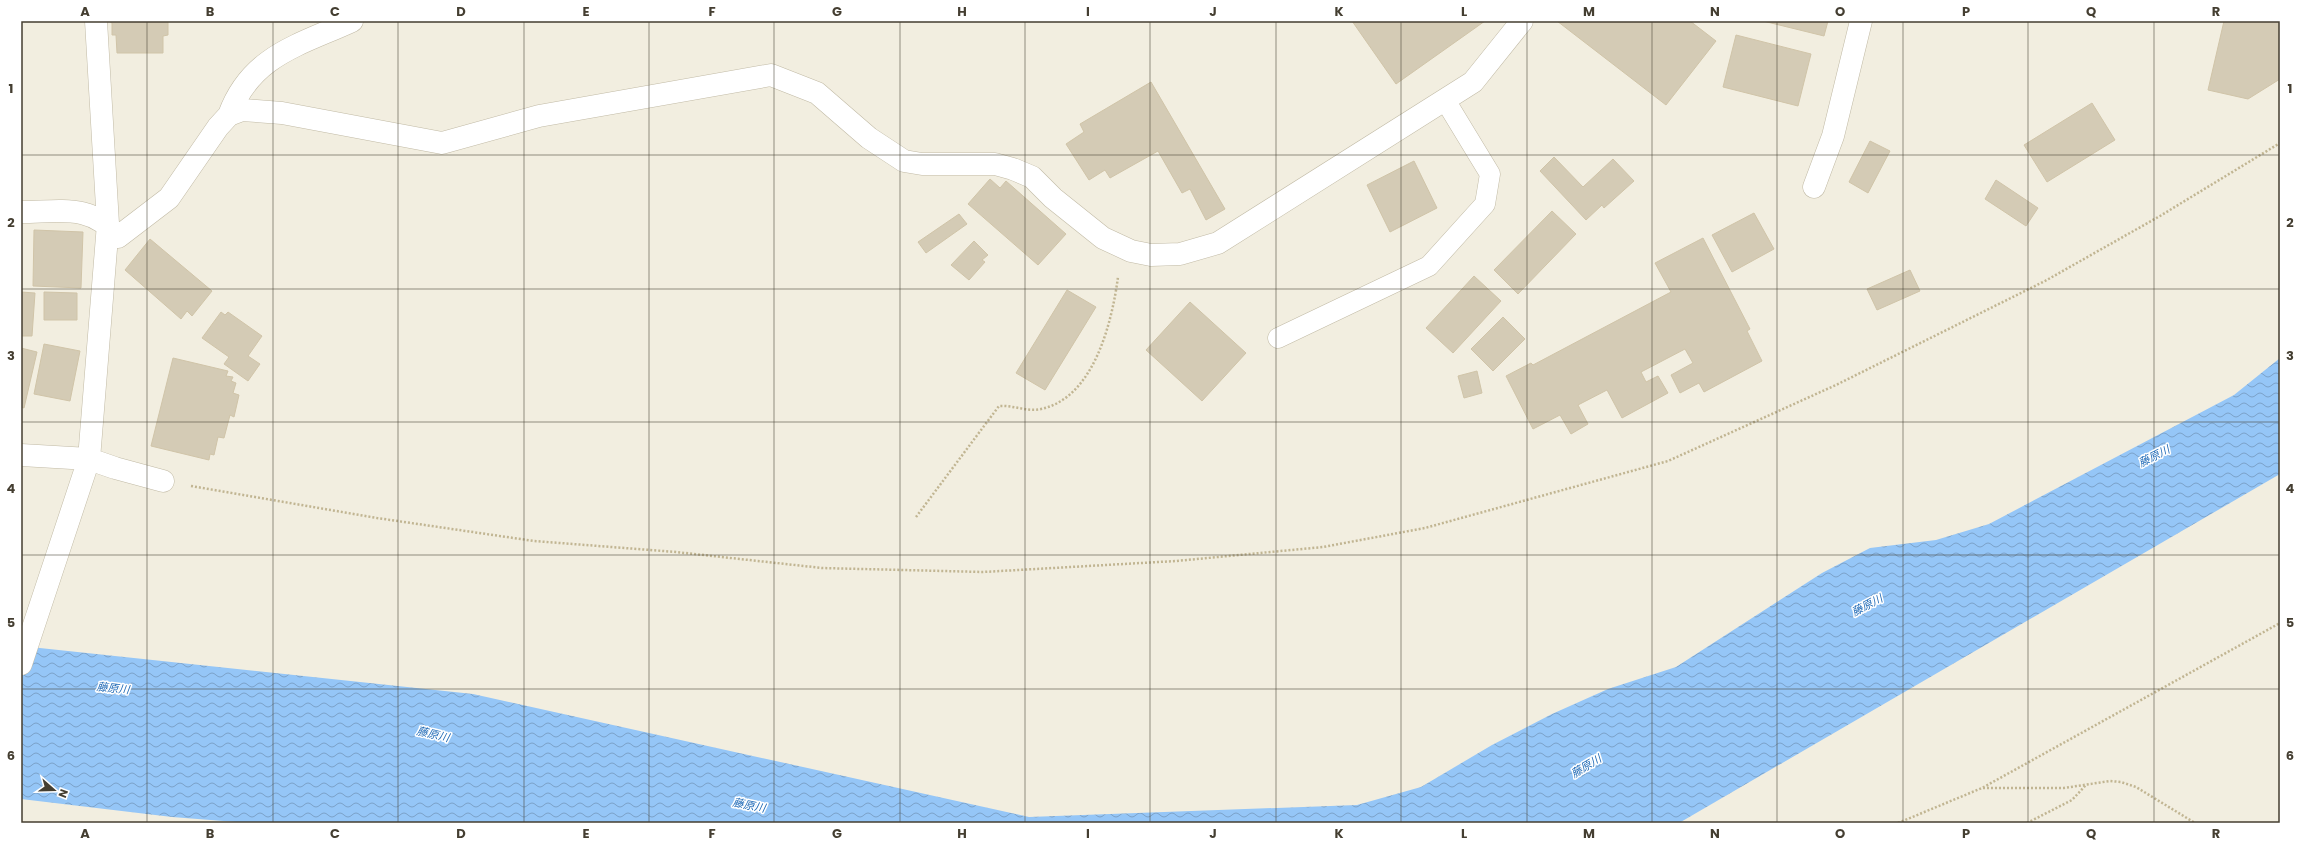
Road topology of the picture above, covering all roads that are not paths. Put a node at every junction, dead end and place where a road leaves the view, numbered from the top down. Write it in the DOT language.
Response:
graph roads {
  1 [pos="96,21"];
  2 [pos="352,21"];
  3 [pos="1522,21"];
  4 [pos="1861,21"];
  5 [pos="1445,100"];
  6 [pos="229,115"];
  7 [pos="1814,187"];
  8 [pos="21,212"];
  9 [pos="108,224"];
  10 [pos="1278,338"];
  11 [pos="21,455"];
  12 [pos="89,459"];
  13 [pos="163,481"];
  14 [pos="21,664"];
  1 -- 9 [label="street"];
  2 -- 6 [label="street"];
  3 -- 5 [label="street"];
  4 -- 7 [label="street"];
  5 -- 6 [label="street"];
  5 -- 10 [label="lane"];
  6 -- 9 [label="street"];
  8 -- 9 [label="street"];
  9 -- 12 [label="street"];
  11 -- 12 [label="street"];
  12 -- 13 [label="street"];
  12 -- 14 [label="street"];
}
